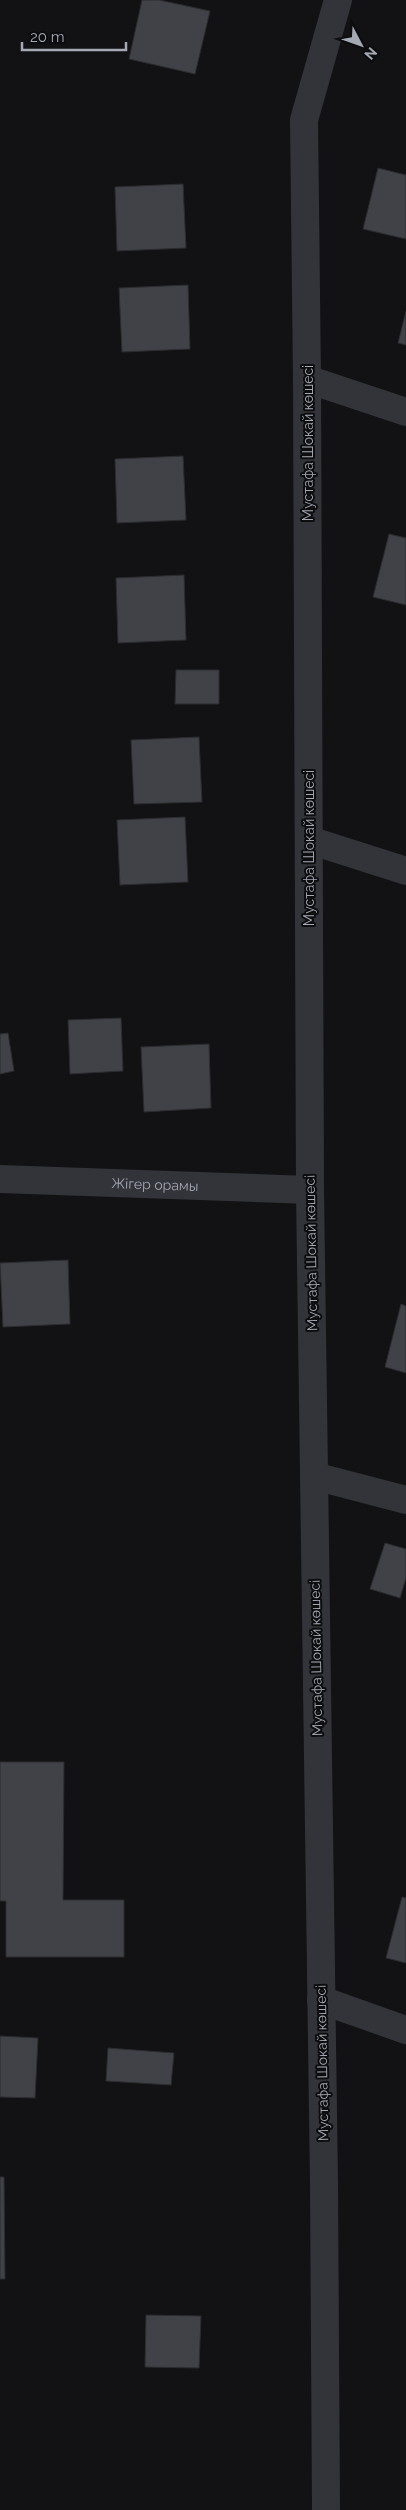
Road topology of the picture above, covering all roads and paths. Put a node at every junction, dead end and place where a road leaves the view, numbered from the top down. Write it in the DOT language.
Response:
graph roads {
  1 [pos="338,0"];
  2 [pos="307,379"];
  3 [pos="406,412"];
  4 [pos="309,840"];
  5 [pos="406,871"];
  6 [pos="0,1179"];
  7 [pos="310,1190"];
  8 [pos="314,1476"];
  9 [pos="406,1500"];
  10 [pos="321,2000"];
  11 [pos="406,2030"];
  12 [pos="326,2510"];
  1 -- 2 [label="street, Мустафа Шокай көшесі"];
  2 -- 3 [label="street"];
  2 -- 4 [label="street, Мустафа Шокай көшесі"];
  4 -- 5 [label="street"];
  4 -- 7 [label="street, Мустафа Шокай көшесі"];
  6 -- 7 [label="street, Жігер орамы"];
  7 -- 8 [label="street, Мустафа Шокай көшесі"];
  8 -- 9 [label="street"];
  8 -- 10 [label="street, Мустафа Шокай көшесі"];
  10 -- 11 [label="street"];
  10 -- 12 [label="street, Мустафа Шокай көшесі"];
}
